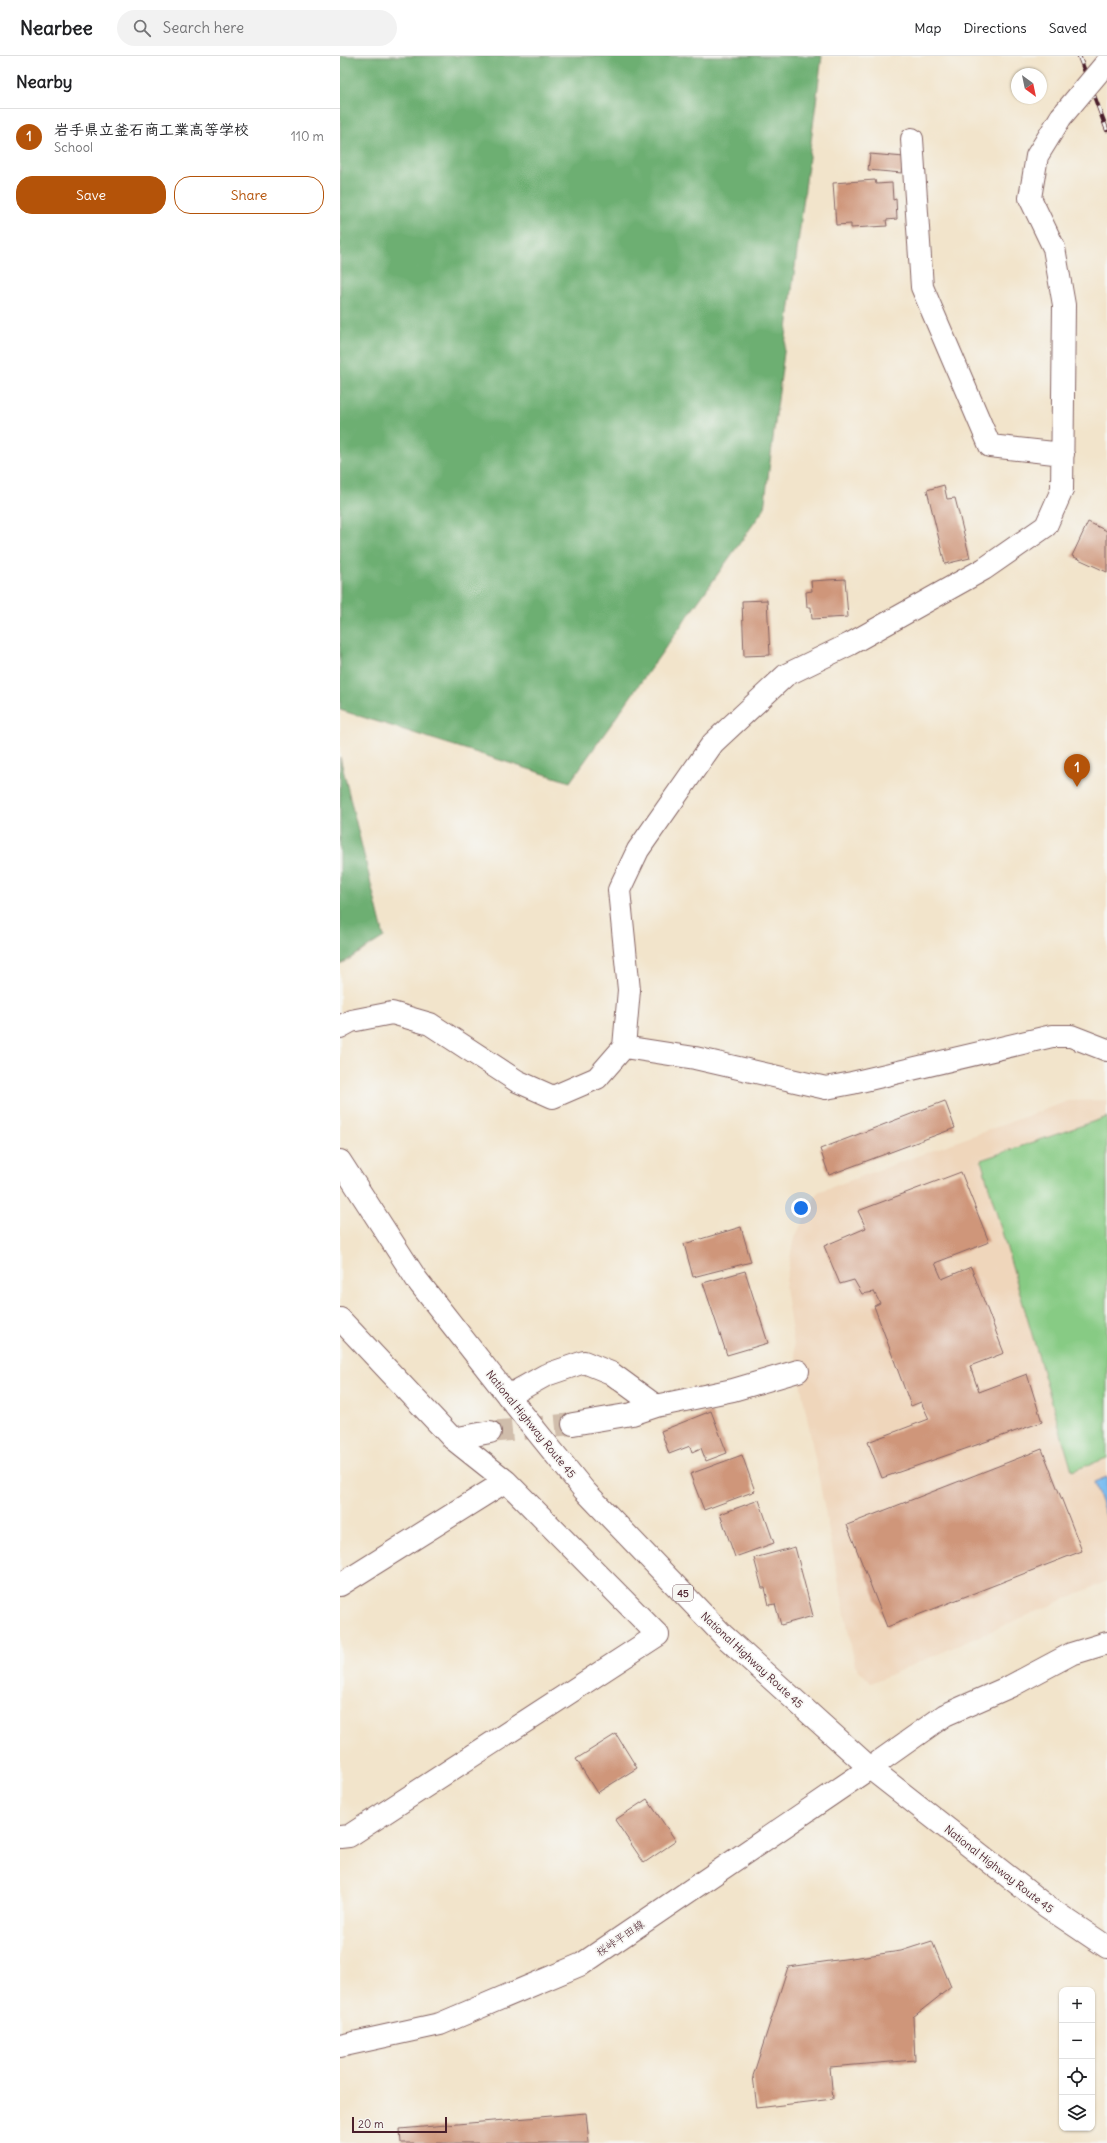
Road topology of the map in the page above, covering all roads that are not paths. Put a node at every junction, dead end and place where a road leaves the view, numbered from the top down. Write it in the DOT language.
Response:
graph roads {
  1 [pos="1107,62"];
  2 [pos="912,139"];
  3 [pos="1062,454"];
  4 [pos="340,1027"];
  5 [pos="624,1048"];
  6 [pos="1107,1050"];
  7 [pos="340,1161"];
  8 [pos="340,1319"];
  9 [pos="798,1371"];
  10 [pos="508,1396"];
  11 [pos="656,1406"];
  12 [pos="573,1424"];
  13 [pos="490,1432"];
  14 [pos="453,1439"];
  15 [pos="506,1481"];
  16 [pos="340,1585"];
  17 [pos="1107,1643"];
  18 [pos="870,1768"];
  19 [pos="340,1837"];
  20 [pos="1107,1947"];
  21 [pos="340,2046"];
  1 -- 3 [label="main road, bridge"];
  2 -- 3 [label="main road"];
  3 -- 5 [label="main road"];
  4 -- 5 [label="main road"];
  5 -- 6 [label="main road"];
  7 -- 10 [label="main road, National Highway Route 45 / 45"];
  8 -- 14 [label="main road"];
  9 -- 11 [label="main road"];
  10 -- 11 [label="main road"];
  10 -- 18 [label="main road, National Highway Route 45 / 45"];
  11 -- 12 [label="main road"];
  13 -- 14 [label="main road"];
  14 -- 15 [label="main road"];
  15 -- 16 [label="main road"];
  15 -- 19 [label="main road"];
  17 -- 18 [label="main road, 桜峠平田線"];
  18 -- 20 [label="main road, National Highway Route 45 / 45"];
  18 -- 21 [label="main road, 桜峠平田線"];
}
